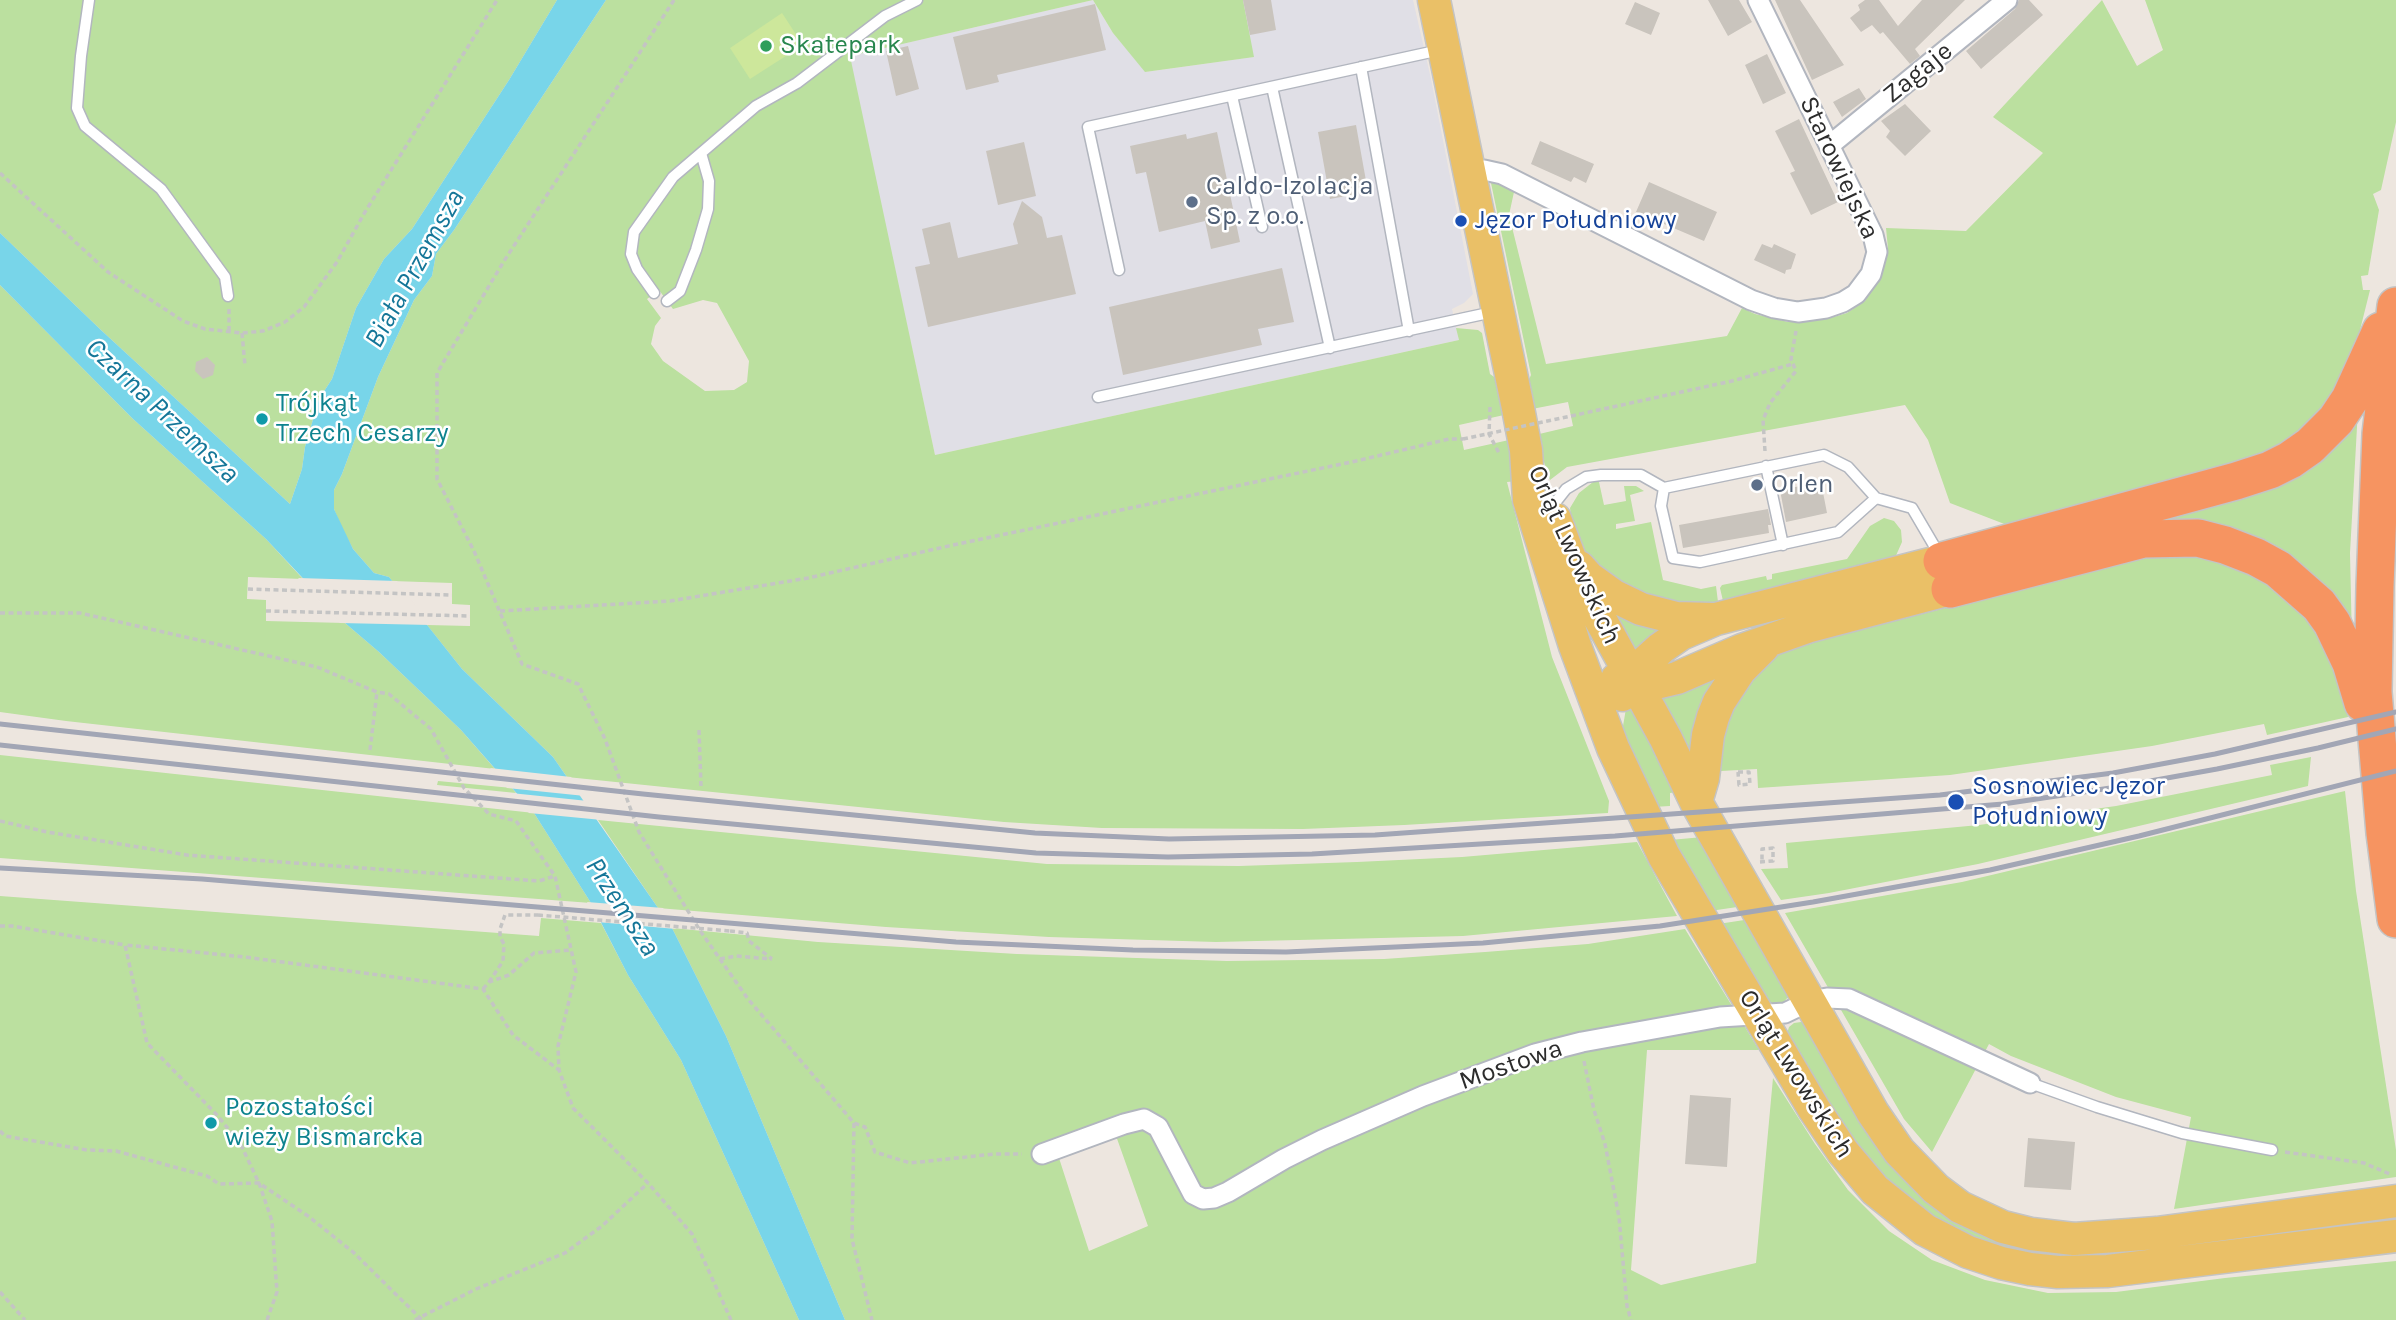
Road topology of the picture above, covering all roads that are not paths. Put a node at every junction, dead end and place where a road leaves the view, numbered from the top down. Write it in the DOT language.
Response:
graph roads {
  1 [pos="89,0"];
  2 [pos="917,0"];
  3 [pos="1434,0"];
  4 [pos="1758,0"];
  5 [pos="2007,0"];
  6 [pos="1444,50"];
  7 [pos="1361,67"];
  8 [pos="1272,87"];
  9 [pos="1232,96"];
  10 [pos="1830,145"];
  11 [pos="701,153"];
  12 [pos="1469,173"];
  13 [pos="1262,227"];
  14 [pos="1119,270"];
  15 [pos="654,293"];
  16 [pos="229,296"];
  17 [pos="2396,298"];
  18 [pos="667,301"];
  19 [pos="2396,306"];
  20 [pos="1497,311"];
  21 [pos="1409,331"];
  22 [pos="1330,348"];
  23 [pos="1098,397"];
  24 [pos="1526,450"];
  25 [pos="1766,466"];
  26 [pos="1664,488"];
  27 [pos="1876,498"];
  28 [pos="1551,508"];
  29 [pos="1783,545"];
  30 [pos="1569,556"];
  31 [pos="1946,575"];
  32 [pos="1716,619"];
  33 [pos="1770,640"];
  34 [pos="1575,646"];
  35 [pos="1633,681"];
  36 [pos="1613,748"];
  37 [pos="2380,777"];
  38 [pos="1696,802"];
  39 [pos="2396,919"];
  40 [pos="1811,1001"];
  41 [pos="1759,1016"];
  42 [pos="2030,1083"];
  43 [pos="2272,1150"];
  44 [pos="1042,1154"];
  45 [pos="2383,1203"];
  46 [pos="2388,1237"];
  1 -- 16 [label="lane"];
  2 -- 11 [label="lane"];
  3 -- 6 [label="main road, Orląt Lwowskich"];
  4 -- 10 [label="street, Starowiejska"];
  5 -- 10 [label="street, Zagaje"];
  6 -- 7 [label="lane"];
  6 -- 12 [label="main road, Orląt Lwowskich"];
  7 -- 8 [label="lane"];
  7 -- 21 [label="lane"];
  8 -- 9 [label="lane"];
  8 -- 22 [label="lane"];
  9 -- 13 [label="lane"];
  9 -- 14 [label="lane"];
  10 -- 12 [label="street, Starowiejska"];
  11 -- 15 [label="lane"];
  11 -- 18 [label="lane"];
  12 -- 20 [label="main road, Orląt Lwowskich"];
  17 -- 31 [label="highway"];
  19 -- 37 [label="highway"];
  20 -- 21 [label="lane"];
  20 -- 24 [label="main road, Orląt Lwowskich"];
  21 -- 22 [label="lane"];
  22 -- 23 [label="lane"];
  24 -- 28 [label="main road, Orląt Lwowskich"];
  24 -- 34 [label="main road, Orląt Lwowskich"];
  25 -- 26 [label="lane"];
  25 -- 27 [label="lane"];
  25 -- 29 [label="lane"];
  26 -- 28 [label="lane"];
  26 -- 29 [label="lane"];
  27 -- 29 [label="lane"];
  27 -- 31 [label="lane"];
  28 -- 30 [label="main road, Orląt Lwowskich"];
  30 -- 32 [label="main road"];
  30 -- 35 [label="main road, Orląt Lwowskich"];
  31 -- 32 [label="main road"];
  31 -- 33 [label="main road"];
  31 -- 37 [label="highway"];
  32 -- 35 [label="main road"];
  33 -- 35 [label="main road"];
  33 -- 38 [label="main road"];
  34 -- 35 [label="main road"];
  34 -- 36 [label="main road, Orląt Lwowskich"];
  35 -- 36 [label="main road"];
  35 -- 38 [label="main road, Orląt Lwowskich"];
  36 -- 41 [label="main road, Orląt Lwowskich"];
  37 -- 39 [label="highway"];
  38 -- 40 [label="main road, Orląt Lwowskich"];
  40 -- 41 [label="street, Mostowa"];
  40 -- 42 [label="street, Mostowa"];
  40 -- 45 [label="main road, Orląt Lwowskich"];
  41 -- 44 [label="street, Mostowa"];
  41 -- 46 [label="main road, Orląt Lwowskich"];
  42 -- 43 [label="lane"];
}
